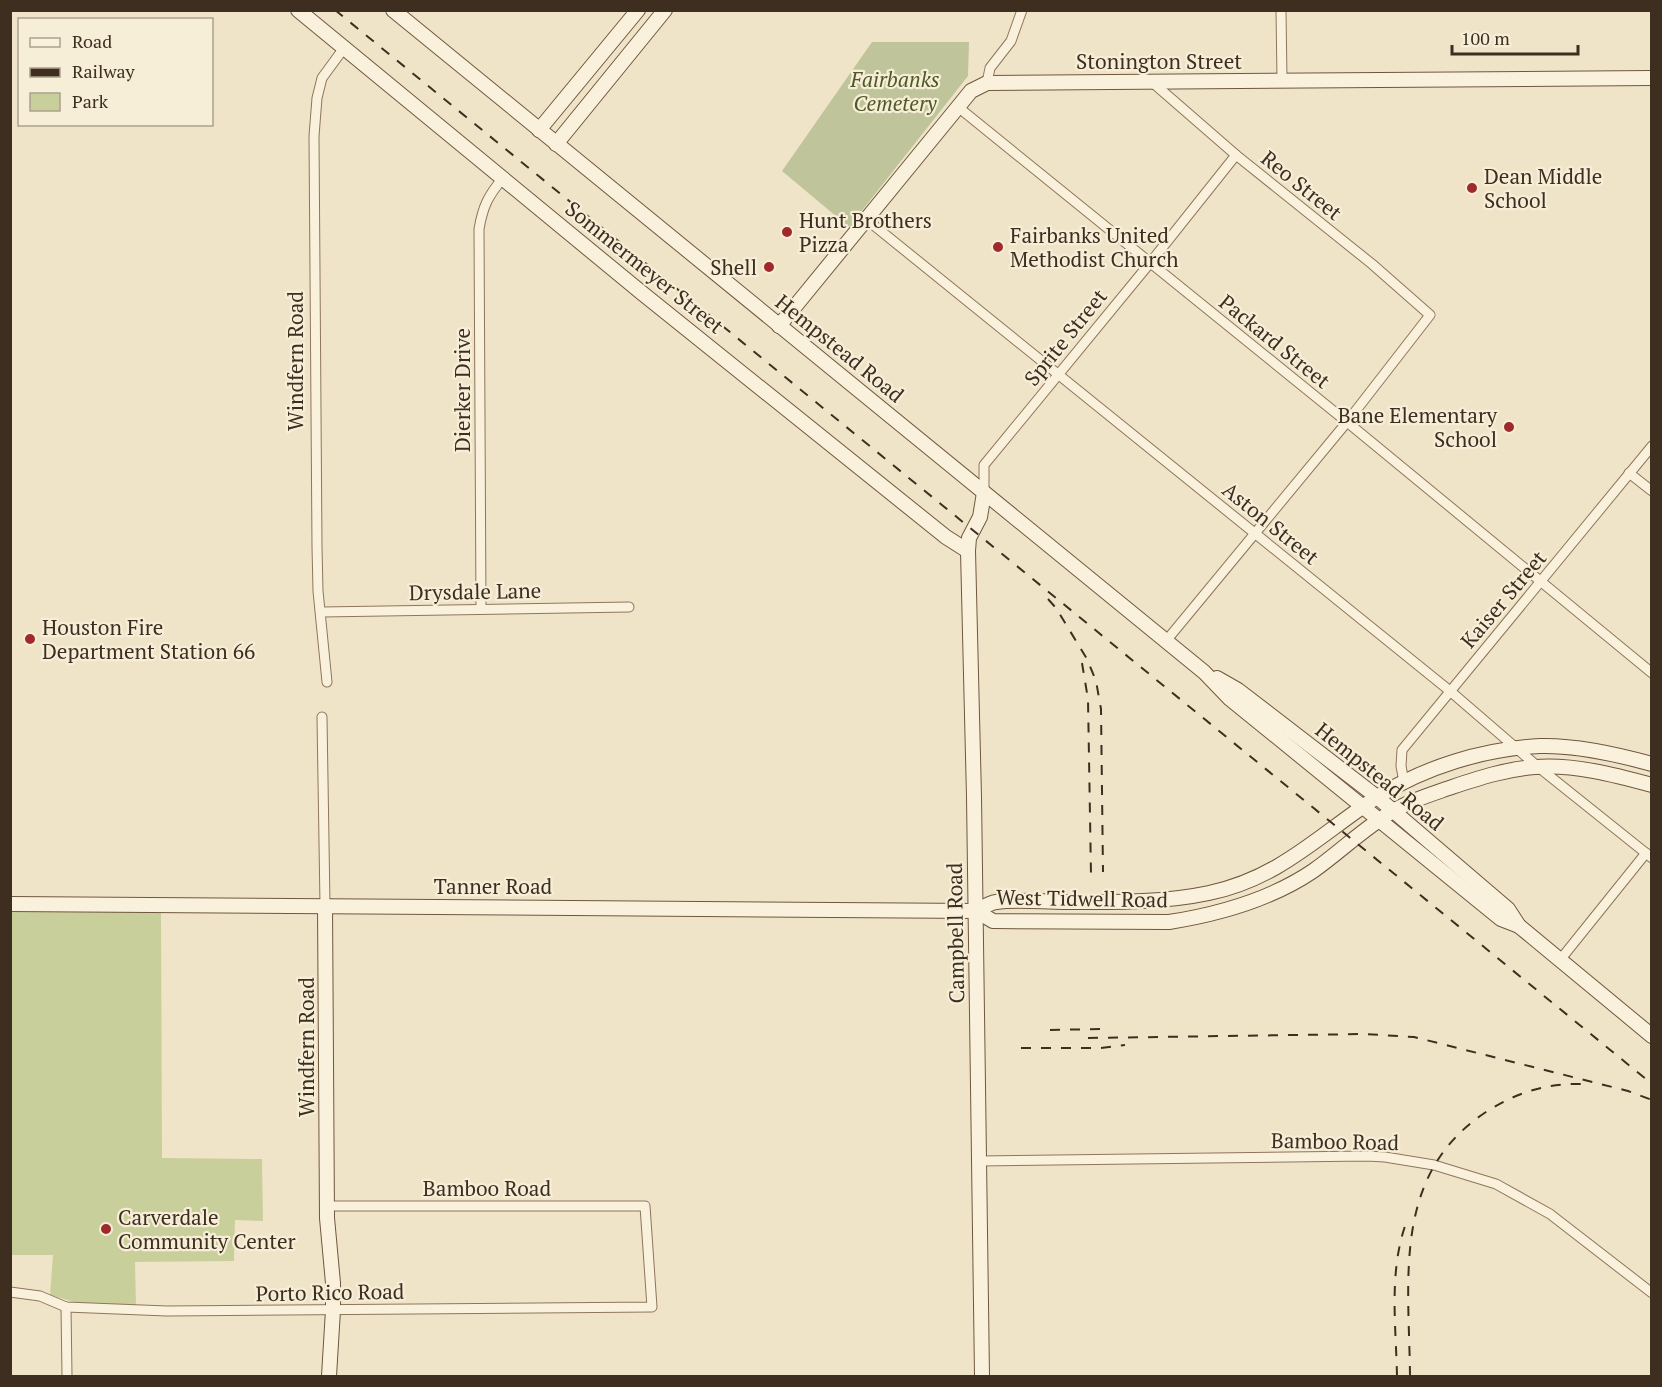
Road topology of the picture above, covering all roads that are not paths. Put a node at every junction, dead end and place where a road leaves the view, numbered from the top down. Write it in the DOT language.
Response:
graph roads {
  1 [pos="298,10"];
  2 [pos="393,10"];
  3 [pos="638,10"];
  4 [pos="665,10"];
  5 [pos="1022,10"];
  6 [pos="1281,10"];
  7 [pos="344,48"];
  8 [pos="1652,78"];
  9 [pos="1281,80"];
  10 [pos="987,82"];
  11 [pos="1152,82"];
  12 [pos="958,107"];
  13 [pos="539,130"];
  14 [pos="556,144"];
  15 [pos="1236,155"];
  16 [pos="503,178"];
  17 [pos="866,219"];
  18 [pos="1150,263"];
  19 [pos="779,326"];
  20 [pos="1058,374"];
  21 [pos="1347,422"];
  22 [pos="1652,446"];
  23 [pos="1629,473"];
  24 [pos="1652,491"];
  25 [pos="984,493"];
  26 [pos="1255,533"];
  27 [pos="968,550"];
  28 [pos="1541,583"];
  29 [pos="629,607"];
  30 [pos="481,609"];
  31 [pos="322,612"];
  32 [pos="1166,641"];
  33 [pos="1652,673"];
  34 [pos="327,682"];
  35 [pos="1450,691"];
  36 [pos="322,717"];
  37 [pos="1267,720"];
  38 [pos="1516,749"];
  39 [pos="1648,763"];
  40 [pos="1537,766"];
  41 [pos="1404,782"];
  42 [pos="1646,783"];
  43 [pos="1377,797"];
  44 [pos="1365,806"];
  45 [pos="1393,811"];
  46 [pos="1380,820"];
  47 [pos="1649,856"];
  48 [pos="1473,887"];
  49 [pos="1111,902"];
  50 [pos="10,904"];
  51 [pos="325,905"];
  52 [pos="975,911"];
  53 [pos="1112,922"];
  54 [pos="1560,960"];
  55 [pos="1652,1036"];
  56 [pos="979,1161"];
  57 [pos="328,1206"];
  58 [pos="10,1292"];
  59 [pos="1652,1293"];
  60 [pos="66,1307"];
  61 [pos="652,1307"];
  62 [pos="333,1310"];
  63 [pos="67,1377"];
  64 [pos="329,1377"];
  65 [pos="982,1377"];
  1 -- 7 [label="main road, Sommermeyer Street"];
  2 -- 13 [label="main road, Hempstead Road"];
  3 -- 13 [label="main road"];
  4 -- 14 [label="main road"];
  5 -- 10 [label="street"];
  6 -- 9 [label="street"];
  7 -- 16 [label="main road, Sommermeyer Street"];
  7 -- 31 [label="street, Windfern Road"];
  8 -- 9 [label="main road, Stonington Street"];
  9 -- 11 [label="main road, Stonington Street"];
  10 -- 11 [label="main road, Stonington Street"];
  10 -- 12 [label="main road"];
  11 -- 15 [label="street, Reo Street"];
  12 -- 17 [label="main road"];
  12 -- 18 [label="street, Packard Street"];
  13 -- 14 [label="main road, Hempstead Road"];
  14 -- 19 [label="main road, Hempstead Road"];
  15 -- 18 [label="street, Sprite Street"];
  15 -- 21 [label="street, Reo Street"];
  16 -- 27 [label="main road, Sommermeyer Street"];
  16 -- 30 [label="street, Dierker Drive"];
  17 -- 19 [label="main road"];
  17 -- 20 [label="street, Aston Street"];
  18 -- 20 [label="street, Sprite Street"];
  18 -- 21 [label="street, Packard Street"];
  19 -- 25 [label="main road, Hempstead Road"];
  20 -- 25 [label="street, Sprite Street"];
  20 -- 26 [label="street, Aston Street"];
  21 -- 26 [label="street"];
  21 -- 28 [label="street, Packard Street"];
  22 -- 23 [label="street, Kaiser Street"];
  23 -- 24 [label="street"];
  23 -- 28 [label="street, Kaiser Street"];
  25 -- 27 [label="main road, Campbell Road"];
  25 -- 32 [label="main road, Hempstead Road"];
  26 -- 32 [label="street"];
  26 -- 35 [label="street, Aston Street"];
  27 -- 52 [label="main road, Campbell Road"];
  28 -- 33 [label="street, Packard Street"];
  28 -- 35 [label="street, Kaiser Street"];
  29 -- 30 [label="street, Drysdale Lane"];
  30 -- 31 [label="street, Drysdale Lane"];
  31 -- 34 [label="street, Windfern Road"];
  32 -- 37 [label="main road, Hempstead Road"];
  35 -- 38 [label="street, Aston Street"];
  35 -- 41 [label="street, Kaiser Street"];
  36 -- 51 [label="street, Windfern Road"];
  37 -- 43 [label="main road, Hempstead Road"];
  37 -- 44 [label="main road, Hempstead Road"];
  38 -- 39 [label="main road, West Tidwell Road"];
  38 -- 40 [label="street, Aston Street"];
  38 -- 41 [label="main road, West Tidwell Road"];
  39 -- 42 [label="main road"];
  40 -- 42 [label="main road, West Tidwell Road"];
  40 -- 45 [label="main road, West Tidwell Road"];
  40 -- 47 [label="street, Aston Street"];
  41 -- 43 [label="main road, West Tidwell Road"];
  43 -- 44 [label="main road, West Tidwell Road"];
  43 -- 45 [label="main road, Hempstead Road"];
  44 -- 46 [label="main road, Hempstead Road"];
  44 -- 49 [label="main road, West Tidwell Road"];
  45 -- 46 [label="main road, West Tidwell Road"];
  45 -- 48 [label="main road, Hempstead Road"];
  46 -- 48 [label="main road, Hempstead Road"];
  46 -- 53 [label="main road, West Tidwell Road"];
  47 -- 54 [label="street"];
  48 -- 54 [label="main road, Hempstead Road"];
  49 -- 52 [label="main road, West Tidwell Road"];
  49 -- 53 [label="main road"];
  50 -- 51 [label="main road, Tanner Road"];
  51 -- 52 [label="main road, Tanner Road"];
  51 -- 57 [label="main road, Windfern Road"];
  52 -- 53 [label="main road, West Tidwell Road"];
  52 -- 56 [label="main road, Campbell Road"];
  54 -- 55 [label="main road, Hempstead Road"];
  56 -- 59 [label="street, Bamboo Road"];
  56 -- 65 [label="main road, Campbell Road"];
  57 -- 61 [label="street, Bamboo Road"];
  57 -- 62 [label="main road, Windfern Road"];
  58 -- 60 [label="street, Porto Rico Road"];
  60 -- 62 [label="street, Porto Rico Road"];
  60 -- 63 [label="street"];
  61 -- 62 [label="street, Porto Rico Road"];
  62 -- 64 [label="main road, Windfern Road"];
}
